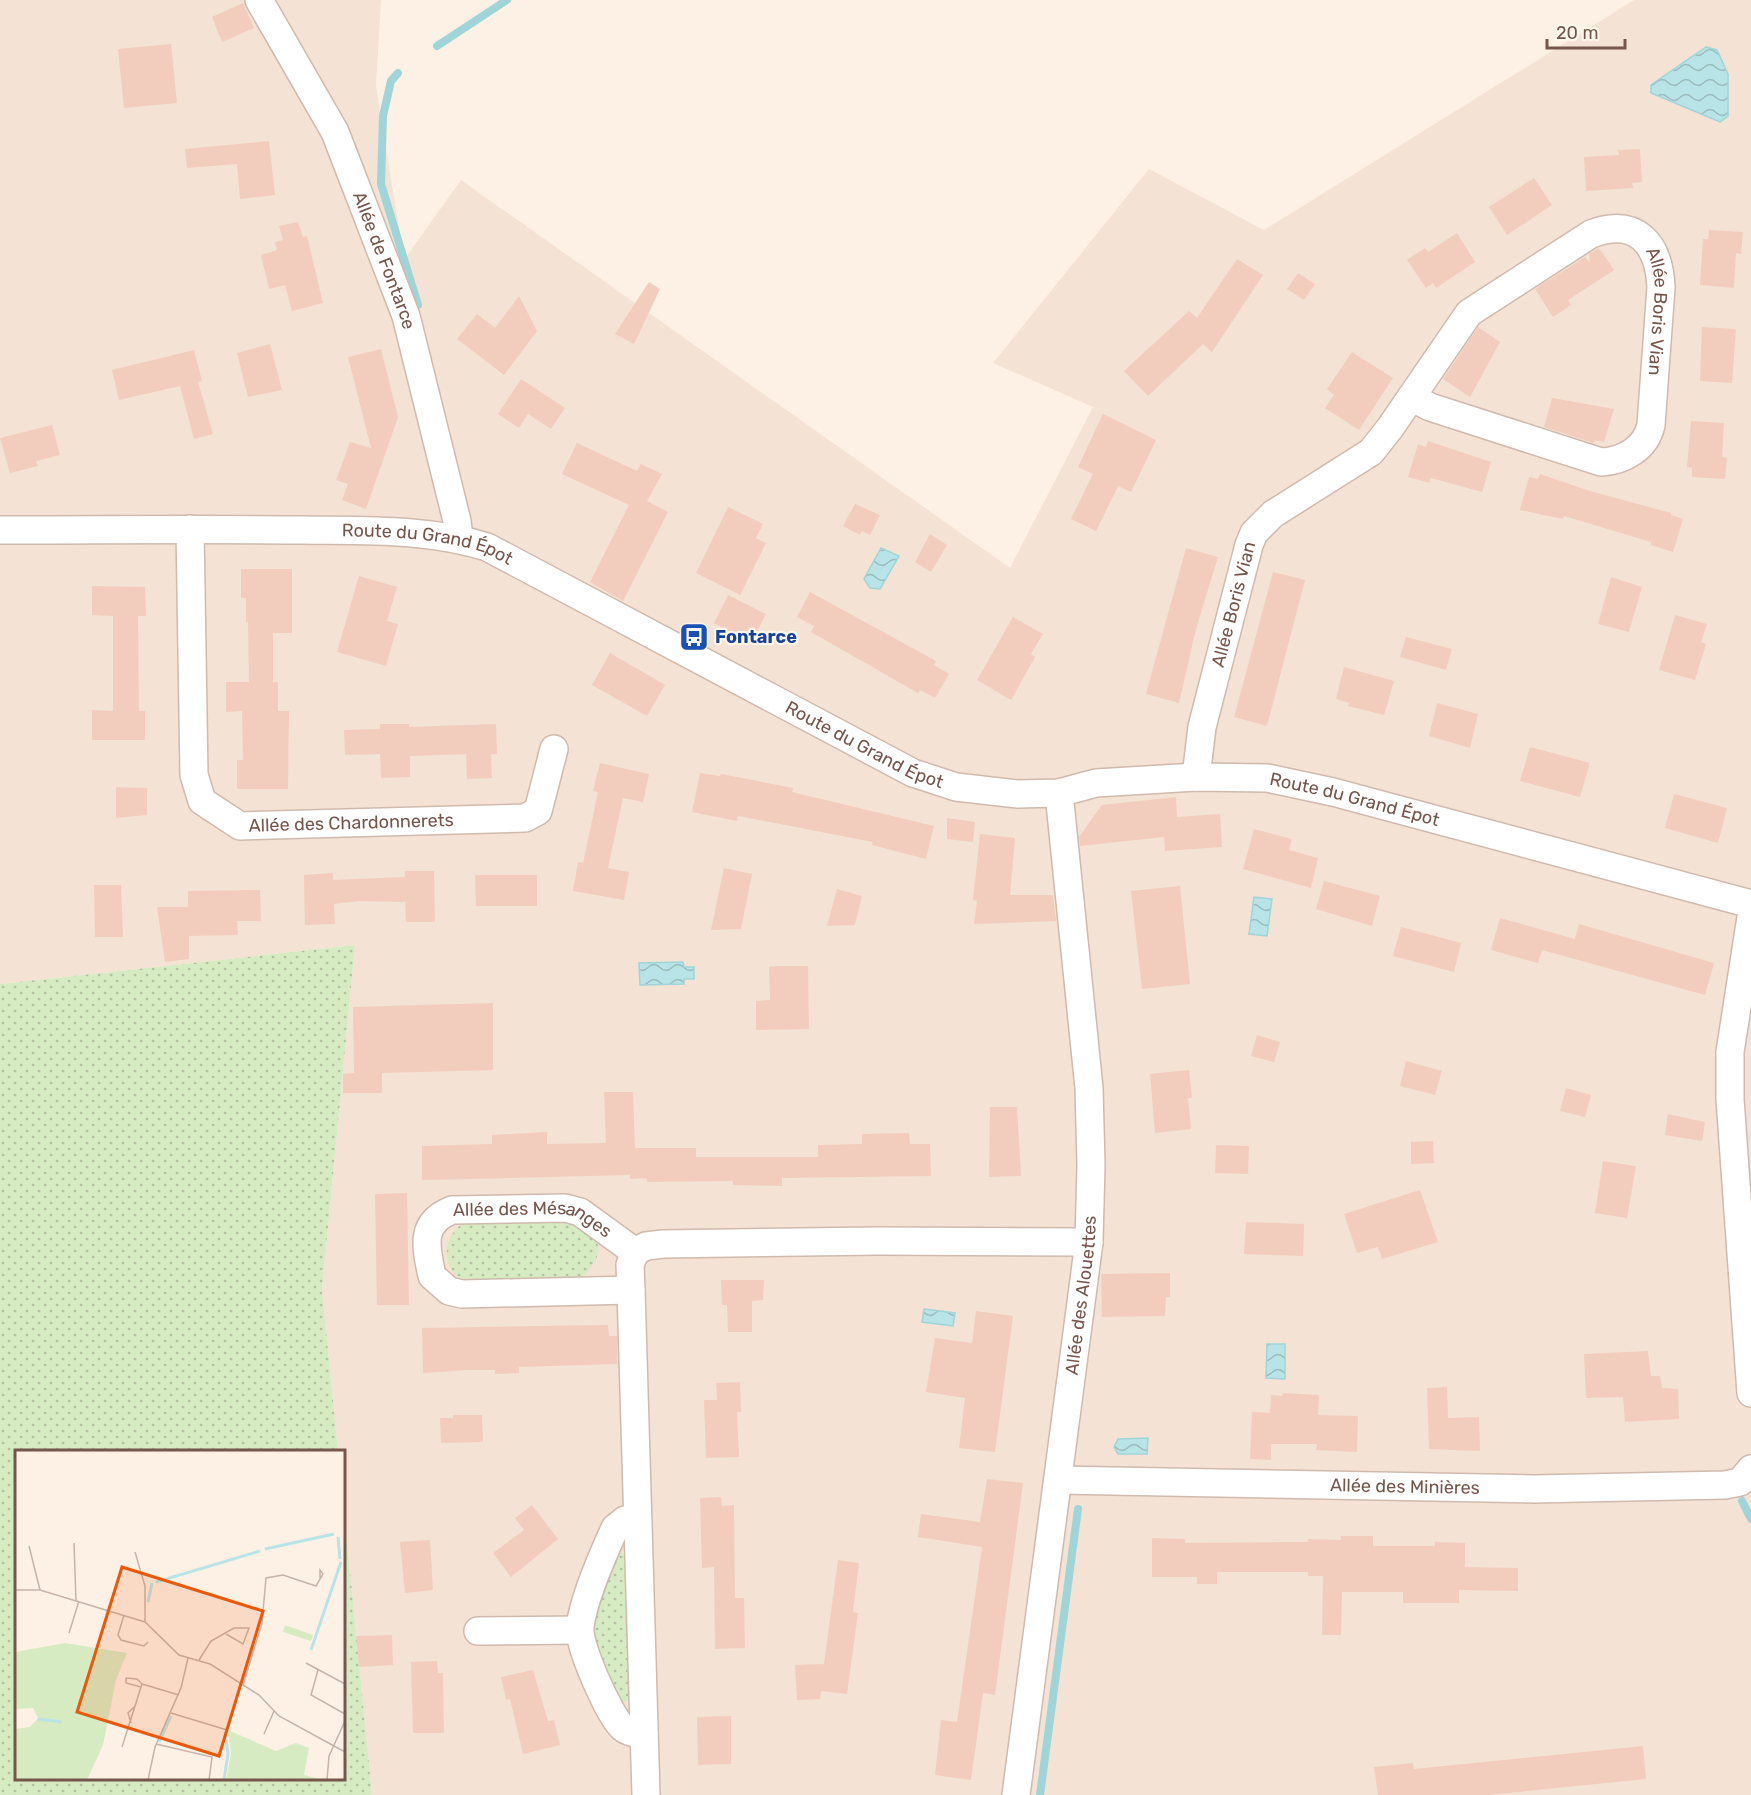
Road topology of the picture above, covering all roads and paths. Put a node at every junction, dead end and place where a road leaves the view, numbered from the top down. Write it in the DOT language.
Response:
graph roads {
  1 [pos="259,0"];
  2 [pos="1411,397"];
  3 [pos="190,529"];
  4 [pos="0,530"];
  5 [pos="459,538"];
  6 [pos="554,749"];
  7 [pos="1196,777"];
  8 [pos="1059,793"];
  9 [pos="1751,904"];
  10 [pos="1751,918"];
  11 [pos="1089,1242"];
  12 [pos="636,1252"];
  13 [pos="631,1290"];
  14 [pos="1751,1393"];
  15 [pos="1750,1472"];
  16 [pos="1059,1480"];
  17 [pos="637,1517"];
  18 [pos="579,1630"];
  19 [pos="478,1631"];
  20 [pos="644,1733"];
  21 [pos="646,1795"];
  22 [pos="1016,1795"];
  1 -- 5 [label="street, Allée de Fontarce"];
  2 -- 2 [label="street, Allée Boris Vian"];
  2 -- 7 [label="street, Allée Boris Vian"];
  3 -- 4 [label="street, Route du Grand Épot"];
  3 -- 5 [label="street, Route du Grand Épot"];
  3 -- 6 [label="street, Allée des Chardonnerets"];
  5 -- 8 [label="street, Route du Grand Épot"];
  7 -- 8 [label="street, Route du Grand Épot"];
  7 -- 9 [label="street, Route du Grand Épot"];
  8 -- 11 [label="street, Allée des Alouettes"];
  10 -- 14 [label="street"];
  11 -- 12 [label="street, Allée des Mésanges"];
  11 -- 16 [label="street, Allée des Alouettes"];
  12 -- 13 [label="street, Allée des Mésanges"];
  12 -- 13 [label="street, Allée des Mésanges"];
  13 -- 17 [label="street, Allée des Mésanges"];
  15 -- 16 [label="street, Allée des Minières"];
  16 -- 22 [label="street, Allée des Alouettes"];
  17 -- 18 [label="street"];
  17 -- 20 [label="street, Allée des Mésanges"];
  18 -- 19 [label="street"];
  18 -- 20 [label="street"];
  20 -- 21 [label="street, Allée des Mésanges"];
}
